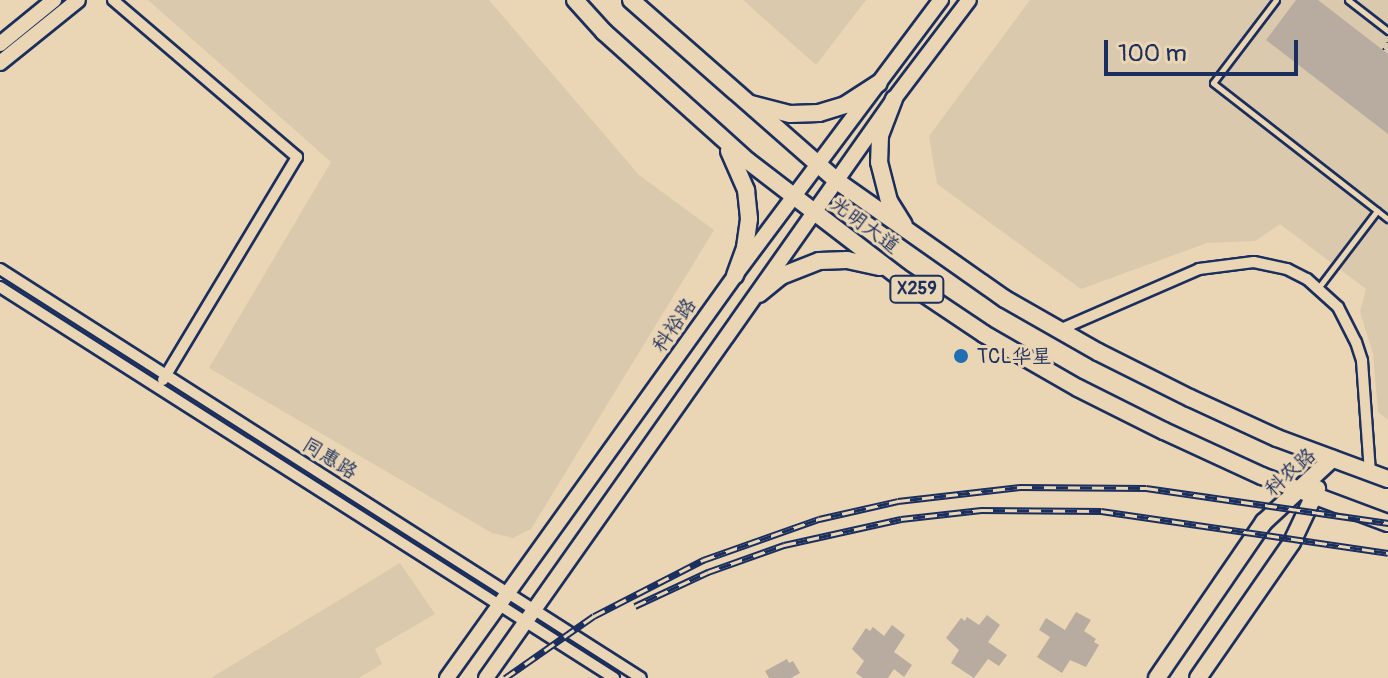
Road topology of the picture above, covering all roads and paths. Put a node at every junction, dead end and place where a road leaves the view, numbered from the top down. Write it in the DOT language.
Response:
graph roads {
  1 [pos="54,0"];
  2 [pos="78,0"];
  3 [pos="113,0"];
  4 [pos="575,0"];
  5 [pos="631,0"];
  6 [pos="941,0"];
  7 [pos="969,0"];
  8 [pos="1276,0"];
  9 [pos="1348,0"];
  10 [pos="1388,31"];
  11 [pos="1388,42"];
  12 [pos="0,44"];
  13 [pos="1383,50"];
  14 [pos="0,63"];
  15 [pos="879,83"];
  16 [pos="735,95"];
  17 [pos="894,99"];
  18 [pos="710,128"];
  19 [pos="817,165"];
  20 [pos="837,181"];
  21 [pos="793,196"];
  22 [pos="1377,211"];
  23 [pos="815,213"];
  24 [pos="1388,219"];
  25 [pos="923,243"];
  26 [pos="0,269"];
  27 [pos="735,275"];
  28 [pos="899,277"];
  29 [pos="0,287"];
  30 [pos="1318,288"];
  31 [pos="759,294"];
  32 [pos="1059,330"];
  33 [pos="166,375"];
  34 [pos="158,387"];
  35 [pos="1332,459"];
  36 [pos="1370,473"];
  37 [pos="1388,479"];
  38 [pos="1306,493"];
  39 [pos="1388,523"];
  40 [pos="504,599"];
  41 [pos="530,616"];
  42 [pos="447,678"];
  43 [pos="486,678"];
  44 [pos="614,678"];
  45 [pos="641,678"];
  46 [pos="1157,678"];
  47 [pos="1198,678"];
  1 -- 12 [label="main road"];
  2 -- 14 [label="main road"];
  3 -- 33 [label="street"];
  4 -- 18 [label="main road, 光明大道 / X259"];
  5 -- 16 [label="main road, 光明大道 / X259"];
  6 -- 15 [label="main road, 科裕路"];
  7 -- 17 [label="main road"];
  8 -- 22 [label="lane"];
  9 -- 10 [label="lane"];
  11 -- 13 [label="path"];
  15 -- 16 [label="main road"];
  15 -- 19 [label="main road, 科裕路"];
  16 -- 19 [label="main road, 光明大道 / X259"];
  17 -- 20 [label="main road"];
  17 -- 25 [label="main road"];
  18 -- 21 [label="main road, 光明大道 / X259"];
  18 -- 27 [label="main road"];
  19 -- 20 [label="main road, 光明大道 / X259"];
  19 -- 21 [label="main road, 科裕路"];
  20 -- 23 [label="main road"];
  20 -- 25 [label="main road, 光明大道 / X259"];
  21 -- 23 [label="main road, 光明大道 / X259"];
  21 -- 27 [label="main road, 科裕路"];
  22 -- 24 [label="lane"];
  22 -- 30 [label="lane"];
  23 -- 28 [label="main road, 光明大道 / X259"];
  23 -- 31 [label="main road"];
  25 -- 32 [label="main road, 光明大道 / X259"];
  26 -- 33 [label="street, 同惠路"];
  27 -- 40 [label="main road, 科裕路"];
  28 -- 31 [label="main road"];
  28 -- 38 [label="main road, 光明大道 / X259"];
  29 -- 34 [label="street, 同惠路"];
  30 -- 32 [label="street"];
  30 -- 36 [label="street"];
  31 -- 41 [label="main road"];
  32 -- 35 [label="main road, 光明大道 / X259"];
  33 -- 34 [label="street"];
  33 -- 40 [label="street, 同惠路"];
  34 -- 40 [label="street, 同惠路"];
  35 -- 36 [label="main road, 光明大道 / X259"];
  35 -- 38 [label="main road, 科农路"];
  36 -- 37 [label="main road, 光明大道 / X259"];
  38 -- 39 [label="main road, 光明大道 / X259"];
  38 -- 46 [label="main road, 科农路"];
  38 -- 47 [label="main road, 科农路"];
  40 -- 41 [label="street, 同惠路"];
  40 -- 42 [label="main road, 科裕路"];
  41 -- 43 [label="main road"];
  41 -- 44 [label="street, 同惠路"];
  41 -- 45 [label="street, 同惠路"];
}
